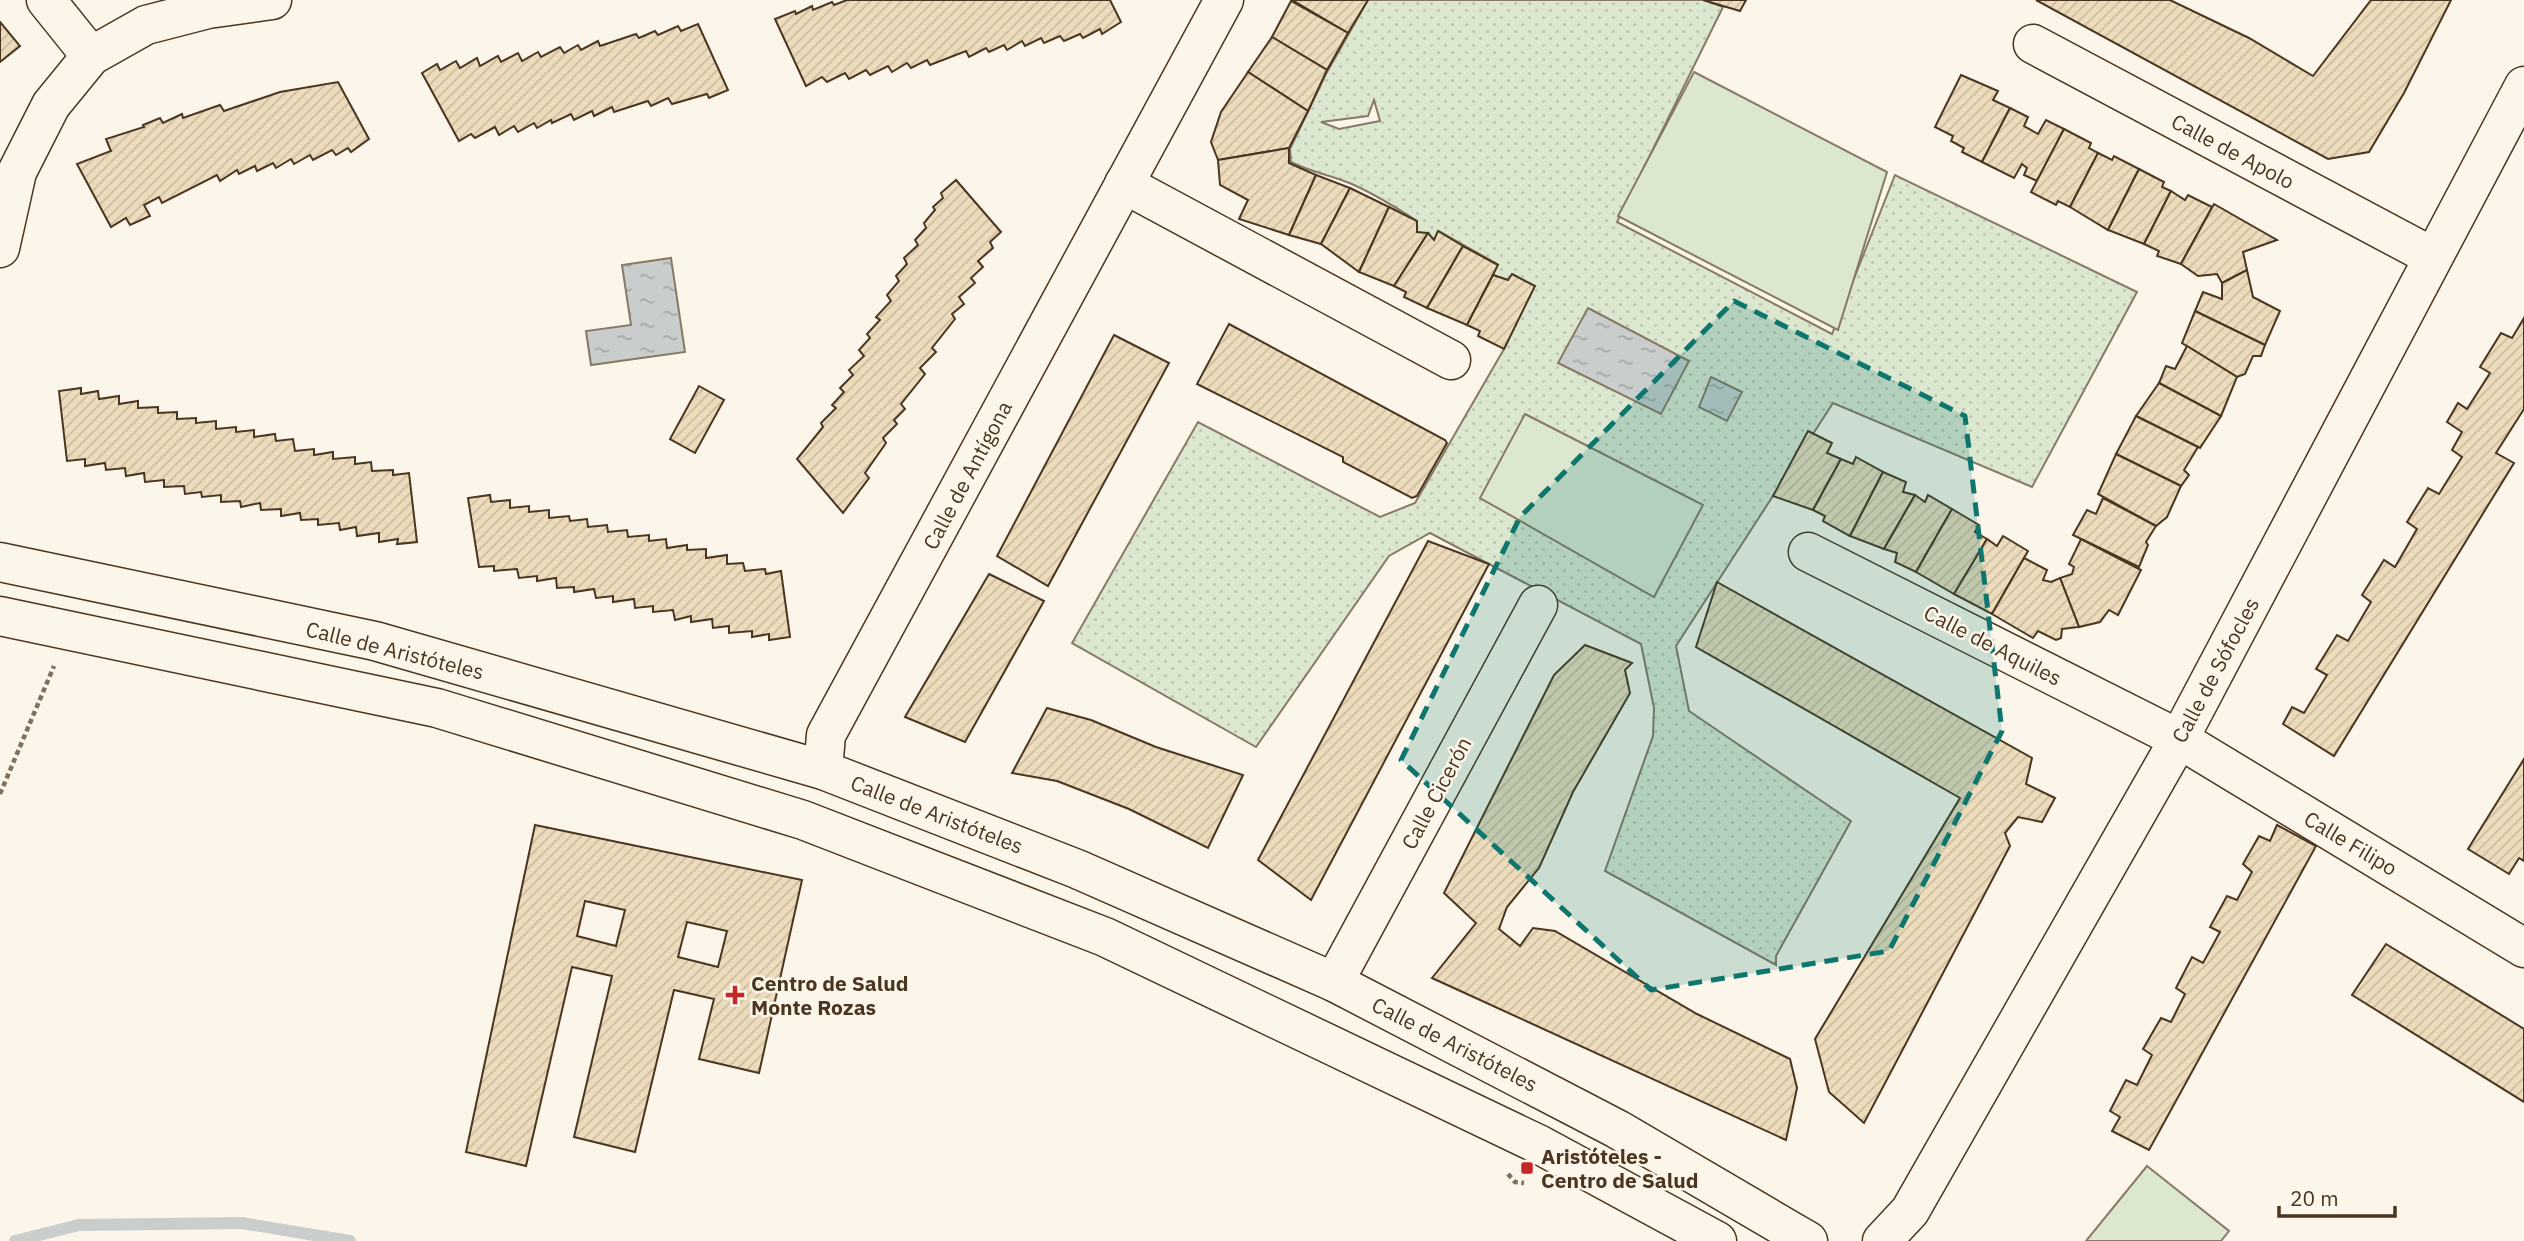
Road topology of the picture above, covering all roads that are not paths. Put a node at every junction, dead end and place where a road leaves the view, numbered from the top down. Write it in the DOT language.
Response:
graph roads {
  1 [pos="46,0"];
  2 [pos="272,0"];
  3 [pos="1224,0"];
  4 [pos="2033,44"];
  5 [pos="92,56"];
  6 [pos="2524,86"];
  7 [pos="1124,184"];
  8 [pos="0,248"];
  9 [pos="2433,257"];
  10 [pos="1451,360"];
  11 [pos="1808,552"];
  12 [pos="0,562"];
  13 [pos="1538,605"];
  14 [pos="0,616"];
  15 [pos="2179,739"];
  16 [pos="824,770"];
  17 [pos="2524,948"];
  18 [pos="1334,982"];
  19 [pos="1717,1241"];
  20 [pos="1808,1241"];
  21 [pos="1882,1241"];
  1 -- 5 [label="street"];
  2 -- 5 [label="street"];
  3 -- 7 [label="street, Calle de Antígona"];
  4 -- 9 [label="street, Calle de Apolo"];
  5 -- 8 [label="street"];
  6 -- 9 [label="street, Calle de Sófocles"];
  7 -- 10 [label="street"];
  7 -- 16 [label="street, Calle de Antígona"];
  9 -- 15 [label="street, Calle de Sófocles"];
  11 -- 15 [label="street, Calle de Aquiles"];
  12 -- 16 [label="street, Calle de Aristóteles"];
  13 -- 18 [label="street, Calle Cicerón"];
  14 -- 19 [label="street"];
  15 -- 17 [label="street, Calle Filipo"];
  15 -- 21 [label="street, Calle de Sófocles"];
  16 -- 18 [label="street, Calle de Aristóteles"];
  18 -- 20 [label="street, Calle de Aristóteles"];
}
